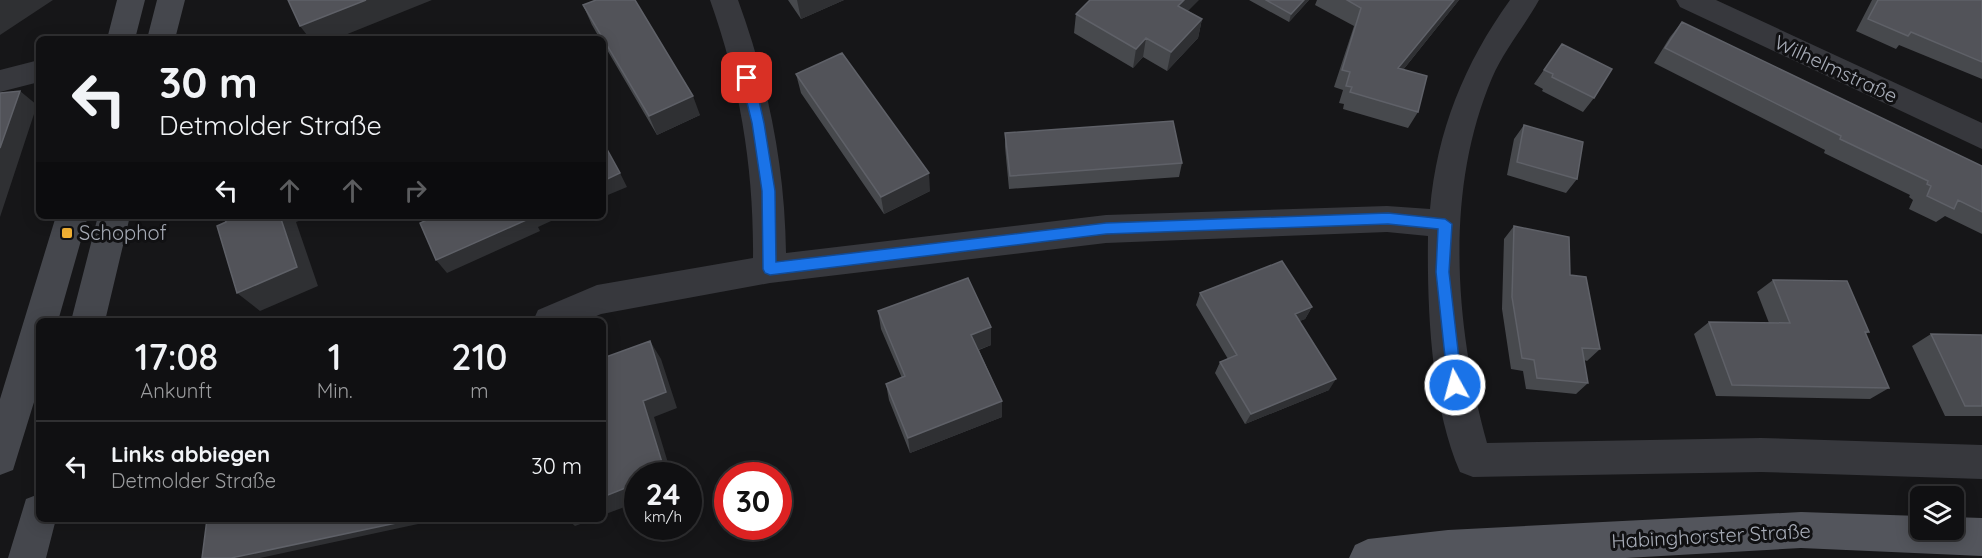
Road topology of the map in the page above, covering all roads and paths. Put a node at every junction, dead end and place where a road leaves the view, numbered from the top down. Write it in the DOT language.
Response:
graph roads {
  1 [pos="131,0"];
  2 [pos="171,0"];
  3 [pos="724,0"];
  4 [pos="1525,0"];
  5 [pos="1690,0"];
  6 [pos="122,36"];
  7 [pos="162,36"];
  8 [pos="36,72"];
  9 [pos="0,81"];
  10 [pos="1982,137"];
  11 [pos="71,219"];
  12 [pos="113,219"];
  13 [pos="1445,224"];
  14 [pos="770,269"];
  15 [pos="42,318"];
  16 [pos="89,318"];
  17 [pos="556,318"];
  18 [pos="36,337"];
  19 [pos="0,458"];
  20 [pos="1982,462"];
  21 [pos="36,522"];
  22 [pos="1982,537"];
  23 [pos="27,558"];
  24 [pos="1368,558"];
  1 -- 6 [label="main road"];
  2 -- 7 [label="main road"];
  3 -- 14 [label="street"];
  4 -- 13 [label="street"];
  5 -- 10 [label="street, Wilhelmstraße"];
  8 -- 9 [label="street"];
  11 -- 15 [label="main road"];
  12 -- 16 [label="main road"];
  13 -- 14 [label="street"];
  13 -- 20 [label="street"];
  14 -- 17 [label="street"];
  18 -- 19 [label="main road"];
  21 -- 23 [label="main road"];
  22 -- 24 [label="main road, Habinghorster Straße"];
}
